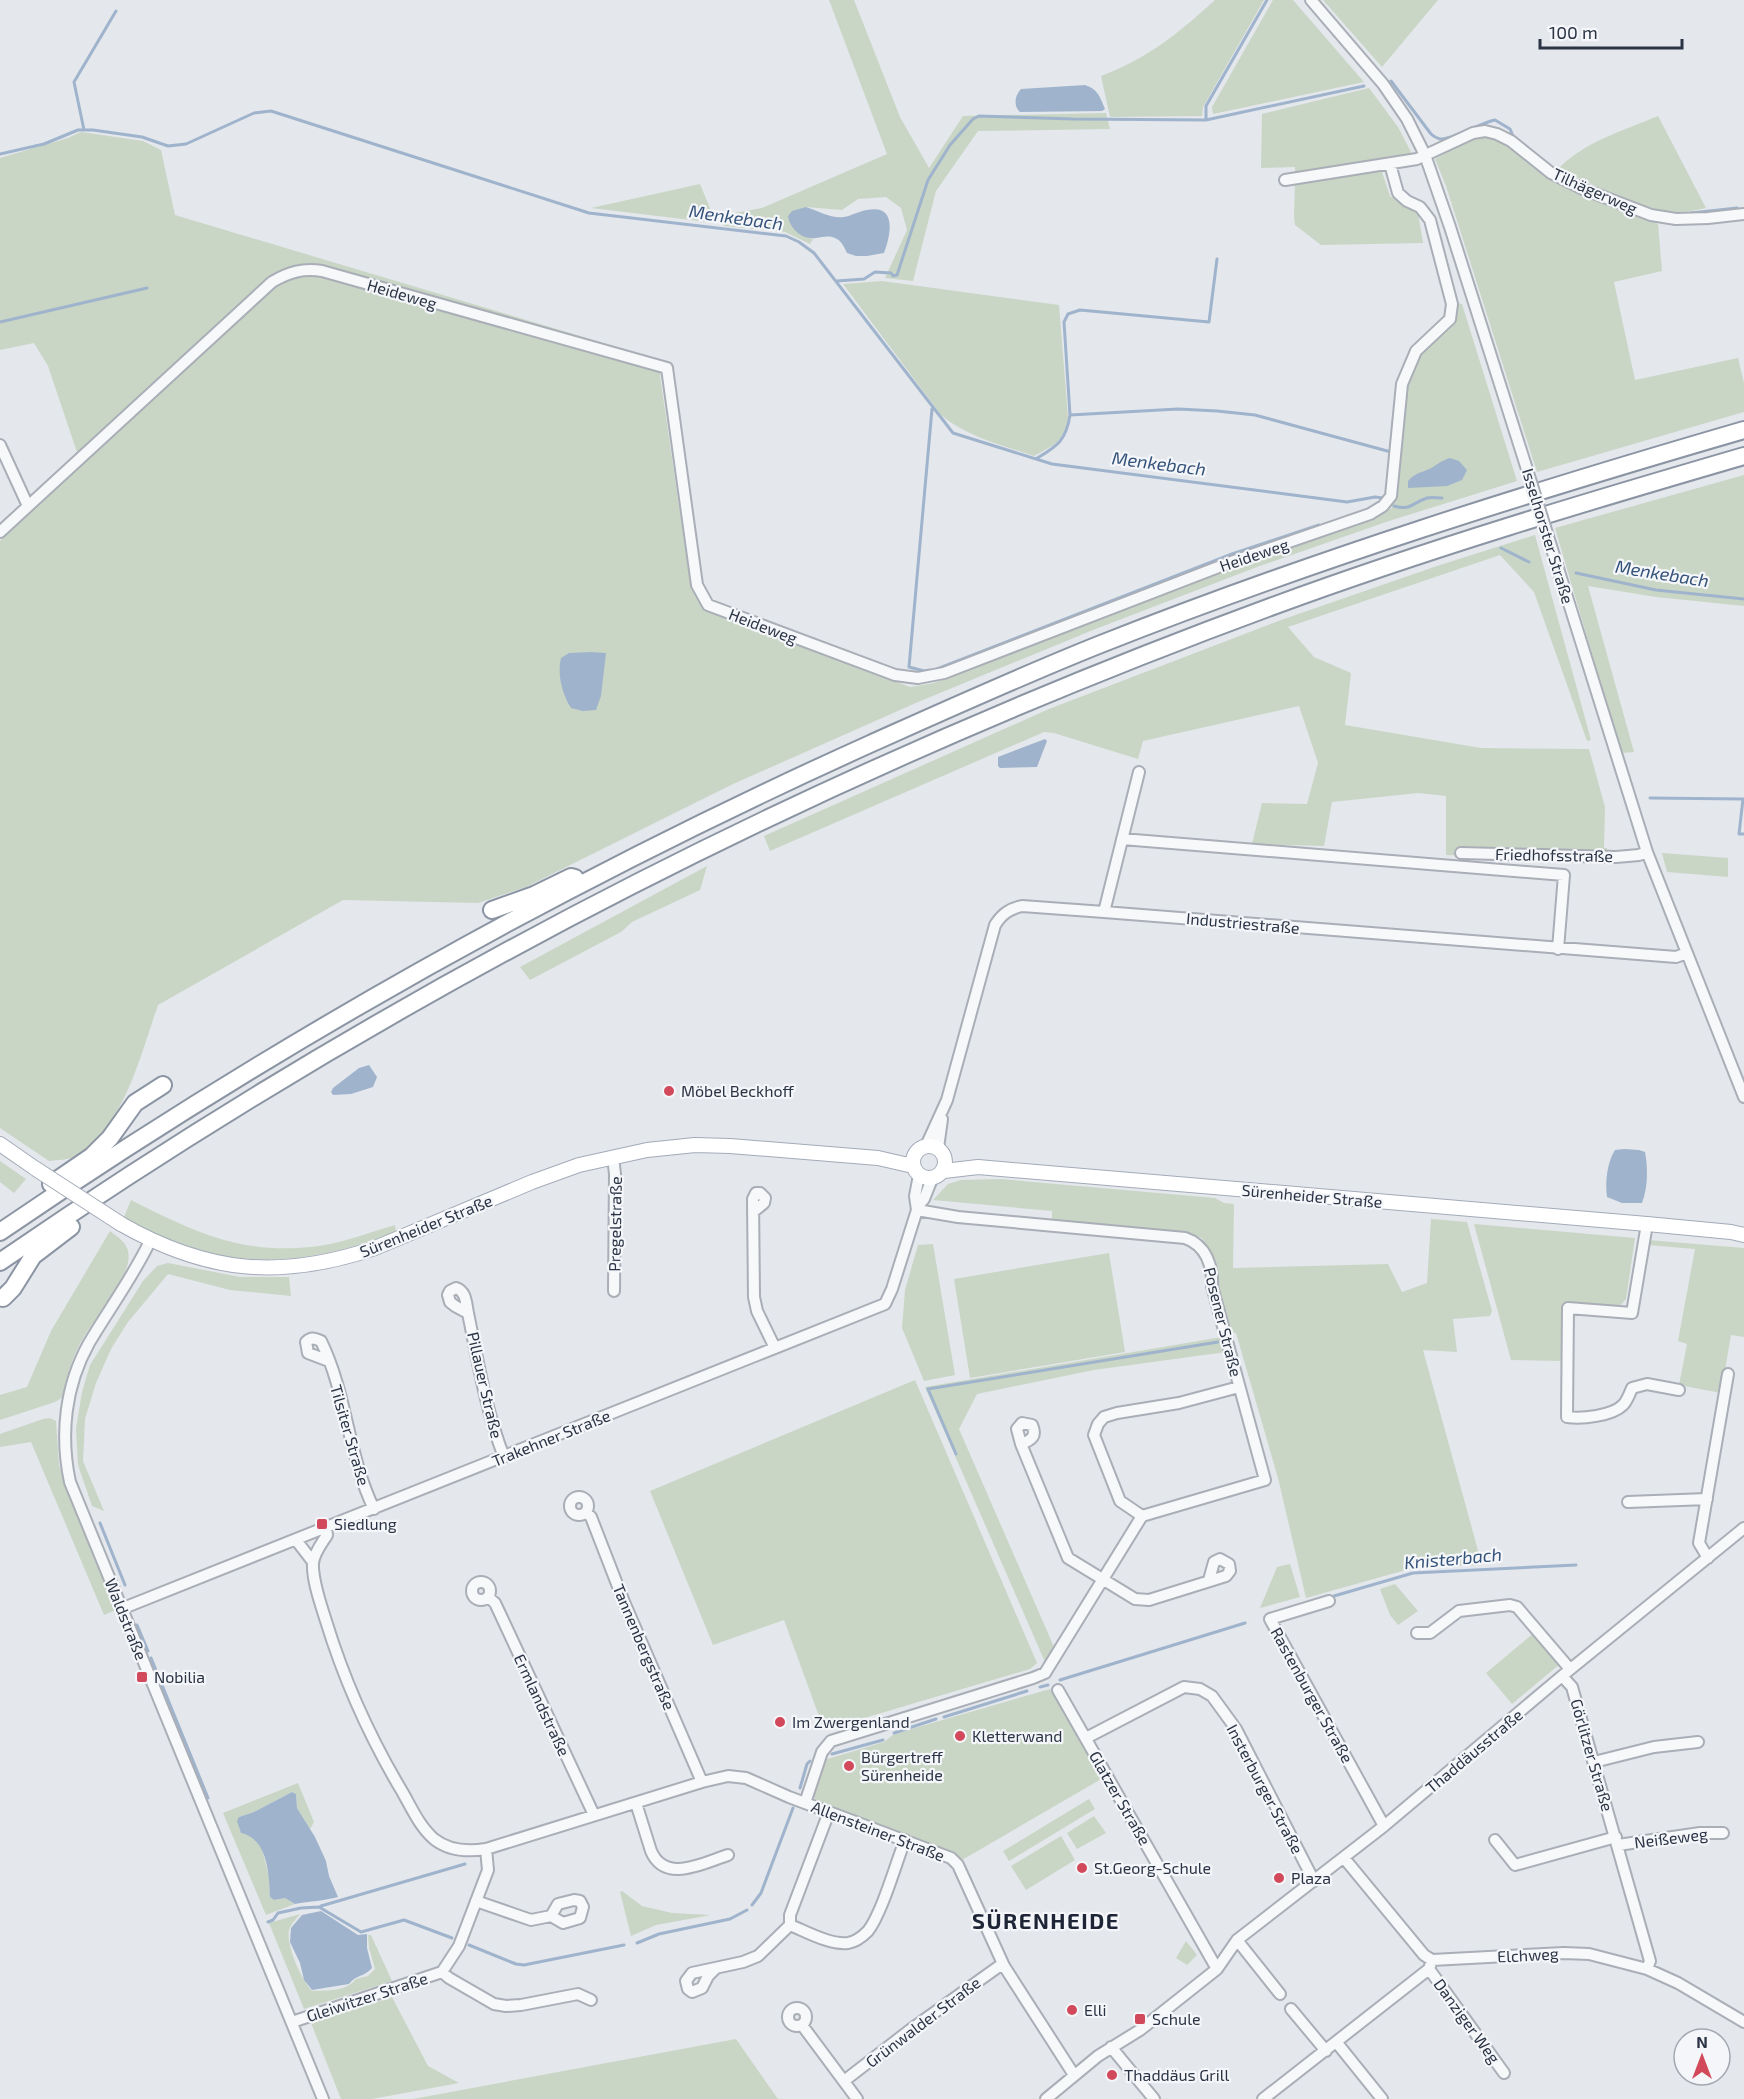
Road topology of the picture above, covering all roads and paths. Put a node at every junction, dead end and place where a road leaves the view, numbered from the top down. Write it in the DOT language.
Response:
graph roads {
  1 [pos="1311,0"];
  2 [pos="1425,155"];
  3 [pos="1390,164"];
  4 [pos="1285,180"];
  5 [pos="1744,214"];
  6 [pos="1744,430"];
  7 [pos="0,446"];
  8 [pos="1744,456"];
  9 [pos="28,506"];
  10 [pos="0,532"];
  11 [pos="1139,772"];
  12 [pos="1122,839"];
  13 [pos="1647,852"];
  14 [pos="1461,853"];
  15 [pos="588,880"];
  16 [pos="492,910"];
  17 [pos="1104,912"];
  18 [pos="1558,948"];
  19 [pos="1687,953"];
  20 [pos="163,1085"];
  21 [pos="1744,1097"];
  22 [pos="0,1144"];
  23 [pos="613,1156"];
  24 [pos="929,1162"];
  25 [pos="123,1179"];
  26 [pos="38,1206"];
  27 [pos="917,1208"];
  28 [pos="753,1212"];
  29 [pos="1647,1224"];
  30 [pos="0,1232"];
  31 [pos="1740,1233"];
  32 [pos="150,1240"];
  33 [pos="0,1262"];
  34 [pos="614,1292"];
  35 [pos="3,1298"];
  36 [pos="468,1313"];
  37 [pos="775,1348"];
  38 [pos="329,1361"];
  39 [pos="1728,1374"];
  40 [pos="1239,1387"];
  41 [pos="1679,1390"];
  42 [pos="1021,1444"];
  43 [pos="504,1458"];
  44 [pos="1707,1499"];
  45 [pos="1628,1502"];
  46 [pos="374,1509"];
  47 [pos="586,1512"];
  48 [pos="1143,1516"];
  49 [pos="326,1528"];
  50 [pos="1744,1528"];
  51 [pos="296,1540"];
  52 [pos="1708,1558"];
  53 [pos="313,1562"];
  54 [pos="1103,1579"];
  55 [pos="1209,1580"];
  56 [pos="488,1597"];
  57 [pos="1329,1601"];
  58 [pos="122,1609"];
  59 [pos="1417,1633"];
  60 [pos="1566,1672"];
  61 [pos="1058,1690"];
  62 [pos="1086,1738"];
  63 [pos="1698,1742"];
  64 [pos="1594,1762"];
  65 [pos="702,1782"];
  66 [pos="636,1803"];
  67 [pos="805,1803"];
  68 [pos="830,1812"];
  69 [pos="594,1815"];
  70 [pos="1384,1826"];
  71 [pos="1723,1833"];
  72 [pos="905,1840"];
  73 [pos="1495,1840"];
  74 [pos="1617,1841"];
  75 [pos="486,1849"];
  76 [pos="728,1855"];
  77 [pos="1344,1858"];
  78 [pos="1314,1881"];
  79 [pos="476,1901"];
  80 [pos="551,1916"];
  81 [pos="790,1925"];
  82 [pos="1237,1940"];
  83 [pos="1430,1964"];
  84 [pos="1004,1966"];
  85 [pos="1217,1968"];
  86 [pos="715,1969"];
  87 [pos="1647,1970"];
  88 [pos="442,1972"];
  89 [pos="1280,1994"];
  90 [pos="591,2000"];
  91 [pos="1291,2009"];
  92 [pos="292,2022"];
  93 [pos="1744,2022"];
  94 [pos="802,2025"];
  95 [pos="1337,2043"];
  96 [pos="1111,2047"];
  97 [pos="1326,2051"];
  98 [pos="1504,2073"];
  99 [pos="1074,2075"];
  100 [pos="844,2081"];
  101 [pos="323,2099"];
  102 [pos="856,2099"];
  103 [pos="1046,2099"];
  104 [pos="1154,2099"];
  105 [pos="1263,2099"];
  106 [pos="1382,2099"];
  1 -- 2 [label="street, Isselhorster Straße"];
  2 -- 3 [label="street"];
  2 -- 5 [label="street, Tilhägerweg"];
  2 -- 13 [label="street, Isselhorster Straße, bridge"];
  3 -- 4 [label="street"];
  3 -- 9 [label="street, Heideweg"];
  6 -- 15 [label="highway"];
  7 -- 9 [label="street"];
  8 -- 25 [label="highway"];
  9 -- 10 [label="street"];
  11 -- 12 [label="street"];
  12 -- 17 [label="street"];
  12 -- 18 [label="street"];
  13 -- 14 [label="street, Friedhofsstraße"];
  13 -- 19 [label="street, Isselhorster Straße"];
  15 -- 16 [label="highway"];
  15 -- 26 [label="highway"];
  17 -- 18 [label="street, Industriestraße"];
  17 -- 24 [label="street, Industriestraße"];
  18 -- 19 [label="street, Industriestraße"];
  19 -- 21 [label="street, Isselhorster Straße"];
  20 -- 26 [label="highway"];
  22 -- 32 [label="main road, Sürenheider Straße, bridge"];
  23 -- 24 [label="main road, Sürenheider Straße"];
  23 -- 32 [label="main road, Sürenheider Straße"];
  23 -- 34 [label="street, Pregelstraße"];
  24 -- 27 [label="street, Trakehner Straße"];
  24 -- 29 [label="main road, Sürenheider Straße"];
  25 -- 33 [label="highway"];
  25 -- 35 [label="highway"];
  26 -- 30 [label="highway"];
  27 -- 37 [label="street, Trakehner Straße"];
  27 -- 40 [label="street, Posener Straße"];
  28 -- 37 [label="street"];
  29 -- 31 [label="main road, Sürenheider Straße"];
  29 -- 41 [label="street"];
  32 -- 58 [label="street, Waldstraße"];
  36 -- 43 [label="street, Pillauer Straße"];
  37 -- 43 [label="street, Trakehner Straße"];
  38 -- 46 [label="street, Tilsiter Straße"];
  39 -- 44 [label="street"];
  40 -- 48 [label="street, Posener Straße"];
  40 -- 48 [label="street"];
  42 -- 54 [label="street"];
  43 -- 46 [label="street, Trakehner Straße"];
  44 -- 45 [label="street"];
  44 -- 52 [label="street"];
  46 -- 49 [label="street, Trakehner Straße"];
  47 -- 65 [label="street, Tannenbergstraße"];
  48 -- 54 [label="street"];
  49 -- 51 [label="street, Trakehner Straße"];
  49 -- 53 [label="street"];
  50 -- 52 [label="street, Thaddäusstraße"];
  51 -- 53 [label="street"];
  51 -- 58 [label="street, Trakehner Straße"];
  52 -- 60 [label="street, Thaddäusstraße"];
  53 -- 75 [label="street, Allensteiner Straße"];
  54 -- 55 [label="street"];
  54 -- 67 [label="street"];
  56 -- 69 [label="street, Ermlandstraße"];
  57 -- 70 [label="street, Rastenburger Straße"];
  58 -- 92 [label="street, Waldstraße"];
  59 -- 60 [label="street, Görlitzer Straße"];
  60 -- 64 [label="street, Görlitzer Straße"];
  60 -- 70 [label="street, Thaddäusstraße"];
  61 -- 62 [label="street, Glatzer Straße"];
  62 -- 78 [label="street, Insterburger Straße"];
  62 -- 85 [label="street, Glatzer Straße"];
  63 -- 64 [label="street"];
  64 -- 74 [label="street, Görlitzer Straße"];
  65 -- 66 [label="street, Allensteiner Straße"];
  65 -- 67 [label="street, Allensteiner Straße"];
  66 -- 69 [label="street, Allensteiner Straße"];
  66 -- 76 [label="street"];
  67 -- 68 [label="street, Allensteiner Straße"];
  68 -- 72 [label="street, Allensteiner Straße"];
  68 -- 81 [label="street"];
  69 -- 75 [label="street, Allensteiner Straße"];
  70 -- 77 [label="street, Thaddäusstraße"];
  71 -- 74 [label="street, Neißeweg"];
  72 -- 81 [label="street"];
  72 -- 84 [label="street, Allensteiner Straße"];
  73 -- 74 [label="street"];
  74 -- 87 [label="street, Görlitzer Straße"];
  75 -- 79 [label="street, Gleiwitzer Straße"];
  77 -- 78 [label="street, Thaddäusstraße"];
  77 -- 83 [label="street"];
  78 -- 82 [label="street, Thaddäusstraße"];
  79 -- 80 [label="street"];
  79 -- 88 [label="street, Gleiwitzer Straße"];
  81 -- 86 [label="street"];
  82 -- 85 [label="street, Thaddäusstraße"];
  82 -- 89 [label="street"];
  83 -- 87 [label="street, Elchweg"];
  83 -- 95 [label="street"];
  83 -- 98 [label="street, Danziger Weg"];
  84 -- 99 [label="street, Allensteiner Straße"];
  84 -- 100 [label="street, Grünwalder Straße"];
  85 -- 96 [label="street, Thaddäusstraße"];
  87 -- 93 [label="street, Elchweg"];
  88 -- 90 [label="street, Gleiwitzer Straße"];
  88 -- 92 [label="street, Gleiwitzer Straße"];
  91 -- 97 [label="street"];
  92 -- 101 [label="street, Waldstraße"];
  94 -- 100 [label="street"];
  95 -- 97 [label="street"];
  95 -- 106 [label="street"];
  96 -- 99 [label="street, Thaddäusstraße"];
  96 -- 104 [label="street"];
  97 -- 105 [label="street"];
  99 -- 103 [label="street, Thaddäusstraße"];
  100 -- 102 [label="street"];
}
